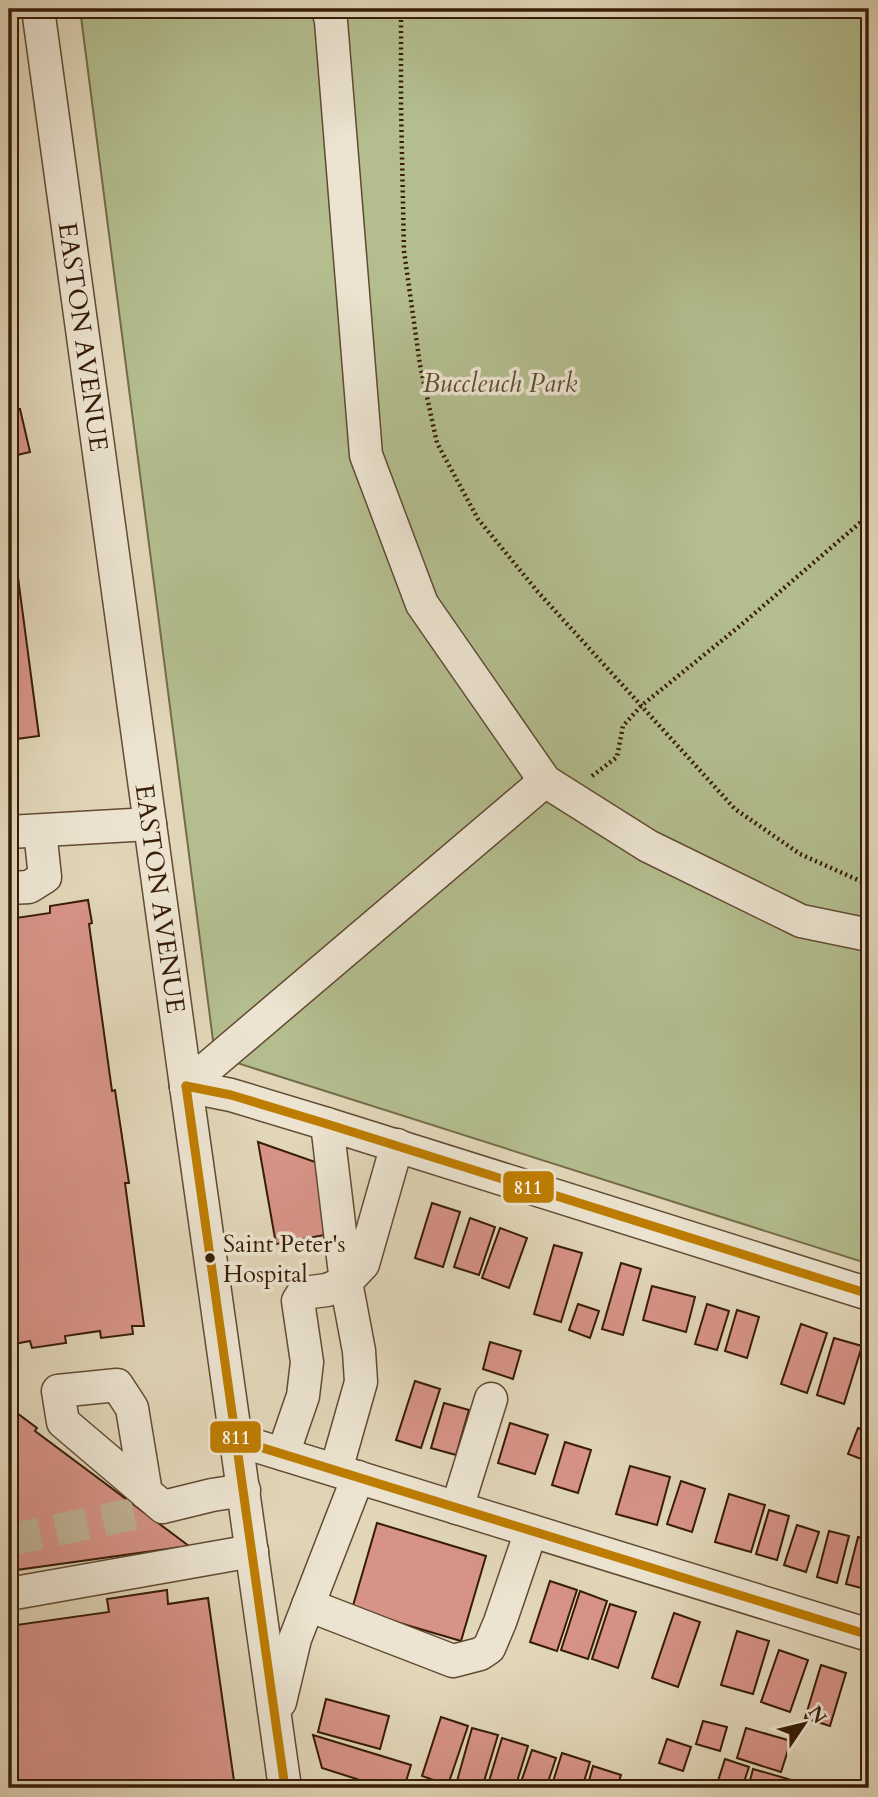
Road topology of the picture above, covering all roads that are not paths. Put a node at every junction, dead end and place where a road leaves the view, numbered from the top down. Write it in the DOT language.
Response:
graph roads {
  1 [pos="38,9"];
  2 [pos="328,9"];
  3 [pos="545,781"];
  4 [pos="150,824"];
  5 [pos="40,831"];
  6 [pos="9,832"];
  7 [pos="9,888"];
  8 [pos="869,935"];
  9 [pos="186,1086"];
  10 [pos="327,1124"];
  11 [pos="397,1145"];
  12 [pos="346,1282"];
  13 [pos="869,1294"];
  14 [pos="491,1399"];
  15 [pos="237,1440"];
  16 [pos="283,1454"];
  17 [pos="347,1474"];
  18 [pos="244,1490"];
  19 [pos="150,1504"];
  20 [pos="457,1508"];
  21 [pos="531,1531"];
  22 [pos="252,1551"];
  23 [pos="9,1594"];
  24 [pos="308,1605"];
  25 [pos="869,1636"];
  26 [pos="276,1720"];
  27 [pos="285,1788"];
  1 -- 4 [label="street, EASTON AVENUE"];
  2 -- 3 [label="street"];
  3 -- 8 [label="street"];
  3 -- 9 [label="street"];
  4 -- 5 [label="street"];
  4 -- 9 [label="street, EASTON AVENUE"];
  5 -- 6 [label="street"];
  5 -- 7 [label="street"];
  9 -- 10 [label="street"];
  9 -- 15 [label="street, EASTON AVENUE"];
  10 -- 11 [label="street"];
  10 -- 12 [label="street"];
  11 -- 12 [label="street"];
  11 -- 13 [label="street"];
  12 -- 16 [label="street"];
  12 -- 17 [label="street"];
  14 -- 20 [label="street"];
  15 -- 16 [label="street"];
  15 -- 18 [label="street, EASTON AVENUE"];
  16 -- 17 [label="street"];
  17 -- 20 [label="street"];
  17 -- 24 [label="street"];
  18 -- 19 [label="street"];
  18 -- 22 [label="street, EASTON AVENUE"];
  19 -- 19 [label="street"];
  20 -- 21 [label="street"];
  21 -- 24 [label="street"];
  21 -- 25 [label="street"];
  22 -- 23 [label="street"];
  22 -- 26 [label="street, EASTON AVENUE"];
  24 -- 26 [label="street"];
  26 -- 27 [label="street, EASTON AVENUE"];
}
